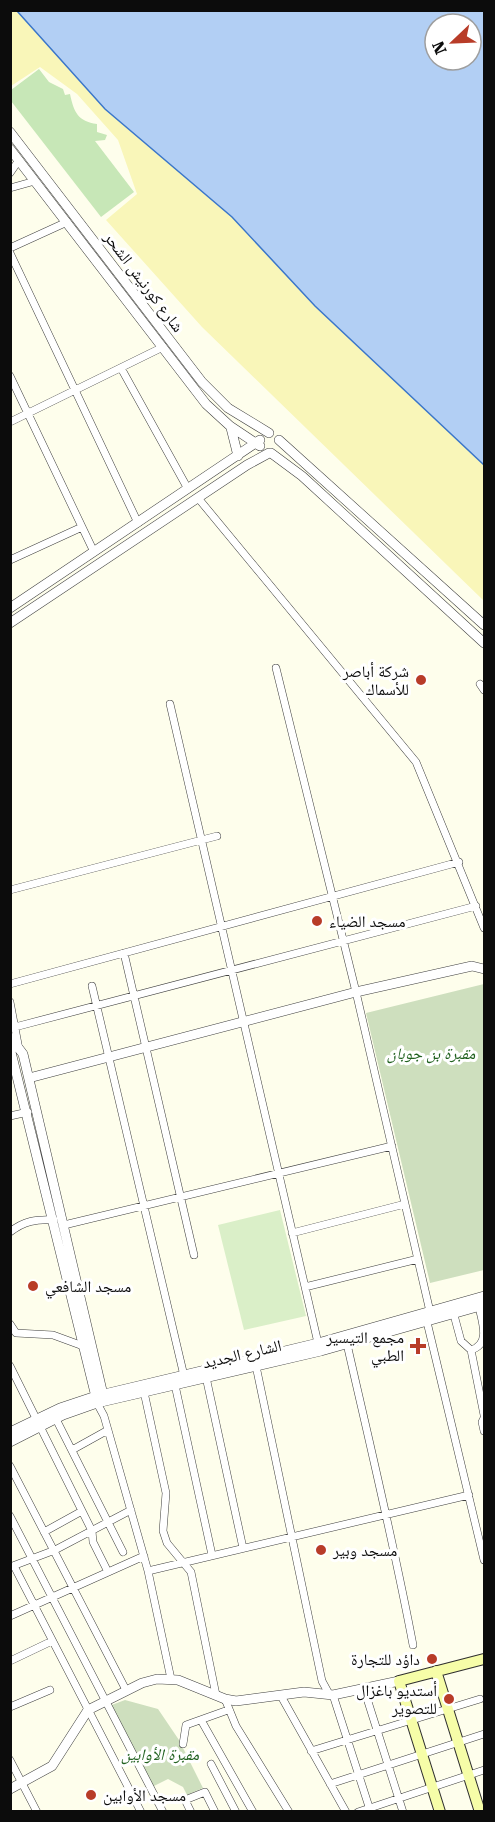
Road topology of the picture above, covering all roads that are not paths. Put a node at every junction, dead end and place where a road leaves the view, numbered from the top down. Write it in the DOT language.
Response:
graph roads {
  1 [pos="10,132"];
  2 [pos="10,148"];
  3 [pos="19,160"];
  4 [pos="10,173"];
  5 [pos="35,181"];
  6 [pos="10,188"];
  7 [pos="67,222"];
  8 [pos="10,248"];
  9 [pos="10,253"];
  10 [pos="119,281"];
  11 [pos="163,347"];
  12 [pos="121,368"];
  13 [pos="10,376"];
  14 [pos="75,390"];
  15 [pos="28,413"];
  16 [pos="10,422"];
  17 [pos="230,426"];
  18 [pos="269,433"];
  19 [pos="279,440"];
  20 [pos="258,443"];
  21 [pos="270,453"];
  22 [pos="238,456"];
  23 [pos="188,489"];
  24 [pos="198,498"];
  25 [pos="138,523"];
  26 [pos="82,527"];
  27 [pos="94,552"];
  28 [pos="10,560"];
  29 [pos="10,608"];
  30 [pos="465,608"];
  31 [pos="458,618"];
  32 [pos="10,623"];
  33 [pos="484,625"];
  34 [pos="484,643"];
  35 [pos="276,668"];
  36 [pos="170,705"];
  37 [pos="217,836"];
  38 [pos="200,840"];
  39 [pos="459,862"];
  40 [pos="10,890"];
  41 [pos="333,896"];
  42 [pos="476,906"];
  43 [pos="220,926"];
  44 [pos="484,928"];
  45 [pos="344,941"];
  46 [pos="123,953"];
  47 [pos="484,969"];
  48 [pos="231,971"];
  49 [pos="10,984"];
  50 [pos="92,986"];
  51 [pos="356,992"];
  52 [pos="134,997"];
  53 [pos="10,1002"];
  54 [pos="96,1007"];
  55 [pos="242,1022"];
  56 [pos="15,1027"];
  57 [pos="10,1037"];
  58 [pos="14,1046"];
  59 [pos="146,1047"];
  60 [pos="108,1057"];
  61 [pos="29,1078"];
  62 [pos="28,1112"];
  63 [pos="10,1116"];
  64 [pos="392,1146"];
  65 [pos="278,1173"];
  66 [pos="180,1197"];
  67 [pos="405,1204"];
  68 [pos="143,1206"];
  69 [pos="54,1220"];
  70 [pos="64,1225"];
  71 [pos="10,1232"];
  72 [pos="292,1233"];
  73 [pos="194,1255"];
  74 [pos="418,1259"];
  75 [pos="305,1287"];
  76 [pos="484,1296"];
  77 [pos="482,1306"];
  78 [pos="454,1315"];
  79 [pos="430,1319"];
  80 [pos="10,1324"];
  81 [pos="318,1343"];
  82 [pos="347,1344"];
  83 [pos="83,1346"];
  84 [pos="471,1350"];
  85 [pos="10,1366"];
  86 [pos="256,1366"];
  87 [pos="206,1377"];
  88 [pos="184,1379"];
  89 [pos="175,1385"];
  90 [pos="144,1392"];
  91 [pos="100,1399"];
  92 [pos="484,1417"];
  93 [pos="56,1419"];
  94 [pos="38,1423"];
  95 [pos="108,1430"];
  96 [pos="484,1431"];
  97 [pos="10,1432"];
  98 [pos="10,1442"];
  99 [pos="72,1450"];
  100 [pos="10,1466"];
  101 [pos="469,1495"];
  102 [pos="131,1510"];
  103 [pos="82,1511"];
  104 [pos="385,1515"];
  105 [pos="10,1516"];
  106 [pos="108,1522"];
  107 [pos="481,1529"];
  108 [pos="92,1531"];
  109 [pos="44,1532"];
  110 [pos="292,1536"];
  111 [pos="243,1548"];
  112 [pos="55,1550"];
  113 [pos="123,1552"];
  114 [pos="212,1555"];
  115 [pos="144,1556"];
  116 [pos="33,1557"];
  117 [pos="484,1560"];
  118 [pos="182,1562"];
  119 [pos="12,1566"];
  120 [pos="148,1571"];
  121 [pos="108,1572"];
  122 [pos="73,1587"];
  123 [pos="52,1597"];
  124 [pos="34,1605"];
  125 [pos="10,1616"];
  126 [pos="52,1641"];
  127 [pos="413,1645"];
  128 [pos="484,1659"];
  129 [pos="10,1660"];
  130 [pos="436,1671"];
  131 [pos="171,1679"];
  132 [pos="399,1681"];
  133 [pos="364,1689"];
  134 [pos="50,1690"];
  135 [pos="126,1690"];
  136 [pos="330,1694"];
  137 [pos="281,1696"];
  138 [pos="220,1697"];
  139 [pos="480,1699"];
  140 [pos="105,1700"];
  141 [pos="10,1707"];
  142 [pos="447,1708"];
  143 [pos="88,1710"];
  144 [pos="228,1710"];
  145 [pos="410,1719"];
  146 [pos="201,1720"];
  147 [pos="377,1729"];
  148 [pos="484,1734"];
  149 [pos="347,1739"];
  150 [pos="458,1741"];
  151 [pos="183,1744"];
  152 [pos="311,1751"];
  153 [pos="422,1754"];
  154 [pos="10,1760"];
  155 [pos="211,1764"];
  156 [pos="388,1764"];
  157 [pos="484,1770"];
  158 [pos="358,1774"];
  159 [pos="469,1775"];
  160 [pos="22,1784"];
  161 [pos="330,1785"];
  162 [pos="432,1786"];
  163 [pos="10,1789"];
  164 [pos="399,1797"];
  165 [pos="369,1810"];
  166 [pos="484,1810"];
  167 [pos="480,1811"];
  168 [pos="37,1812"];
  169 [pos="141,1812"];
  170 [pos="163,1812"];
  171 [pos="191,1812"];
  172 [pos="214,1812"];
  173 [pos="236,1812"];
  174 [pos="253,1812"];
  175 [pos="289,1812"];
  176 [pos="346,1812"];
  177 [pos="358,1812"];
  178 [pos="403,1812"];
  179 [pos="440,1812"];
  1 -- 10 [label="street, شارع كورنيش الشحر"];
  2 -- 3 [label="street, شارع كورنيش الشحر"];
  3 -- 4 [label="street"];
  3 -- 5 [label="street, شارع كورنيش الشحر"];
  5 -- 6 [label="street"];
  5 -- 7 [label="street, شارع كورنيش الشحر"];
  7 -- 8 [label="street"];
  7 -- 10 [label="street, شارع كورنيش الشحر"];
  9 -- 14 [label="street"];
  10 -- 11 [label="street, شارع كورنيش الشحر"];
  10 -- 18 [label="street, شارع كورنيش الشحر"];
  11 -- 12 [label="street"];
  11 -- 17 [label="street, شارع كورنيش الشحر"];
  12 -- 14 [label="street"];
  12 -- 23 [label="street"];
  13 -- 15 [label="street"];
  14 -- 15 [label="street"];
  14 -- 25 [label="street"];
  15 -- 16 [label="street"];
  15 -- 26 [label="street"];
  17 -- 20 [label="street, شارع كورنيش الشحر"];
  17 -- 22 [label="street"];
  18 -- 19 [label="street, شارع كورنيش الشحر"];
  18 -- 20 [label="street"];
  19 -- 21 [label="street"];
  19 -- 30 [label="street"];
  20 -- 21 [label="street, شارع كورنيش الشحر"];
  20 -- 22 [label="street"];
  21 -- 24 [label="street"];
  21 -- 31 [label="street"];
  22 -- 23 [label="street"];
  23 -- 25 [label="street"];
  24 -- 32 [label="street"];
  24 -- 39 [label="street"];
  25 -- 27 [label="street"];
  26 -- 27 [label="street"];
  26 -- 28 [label="street"];
  27 -- 29 [label="street"];
  30 -- 31 [label="street"];
  30 -- 33 [label="street"];
  31 -- 34 [label="street"];
  35 -- 41 [label="street"];
  36 -- 38 [label="street"];
  37 -- 38 [label="street"];
  38 -- 40 [label="street"];
  38 -- 43 [label="street"];
  39 -- 41 [label="street"];
  39 -- 42 [label="street"];
  41 -- 43 [label="street"];
  41 -- 45 [label="street"];
  42 -- 44 [label="street"];
  42 -- 45 [label="street"];
  43 -- 46 [label="street"];
  43 -- 48 [label="street"];
  45 -- 48 [label="street"];
  45 -- 51 [label="street"];
  46 -- 49 [label="street"];
  46 -- 52 [label="street"];
  47 -- 51 [label="street"];
  48 -- 52 [label="street"];
  48 -- 55 [label="street"];
  50 -- 54 [label="street"];
  51 -- 55 [label="street"];
  51 -- 64 [label="street"];
  52 -- 54 [label="street"];
  52 -- 59 [label="street"];
  53 -- 56 [label="street"];
  54 -- 56 [label="street"];
  54 -- 60 [label="street"];
  55 -- 59 [label="street"];
  55 -- 65 [label="street"];
  56 -- 58 [label="street"];
  57 -- 58 [label="street"];
  58 -- 61 [label="street"];
  58 -- 62 [label="street"];
  59 -- 60 [label="street"];
  59 -- 66 [label="street"];
  60 -- 61 [label="street"];
  60 -- 68 [label="street"];
  61 -- 70 [label="street"];
  62 -- 63 [label="street"];
  62 -- 69 [label="street"];
  64 -- 65 [label="street"];
  64 -- 67 [label="street"];
  65 -- 66 [label="street"];
  65 -- 72 [label="street"];
  66 -- 68 [label="street"];
  66 -- 73 [label="street"];
  67 -- 72 [label="street"];
  67 -- 74 [label="street"];
  68 -- 70 [label="street"];
  68 -- 88 [label="street"];
  69 -- 71 [label="street"];
  69 -- 83 [label="street"];
  70 -- 91 [label="street"];
  72 -- 75 [label="street"];
  74 -- 75 [label="street"];
  74 -- 79 [label="street"];
  75 -- 81 [label="street"];
  76 -- 79 [label="street, الشارع الجديد"];
  77 -- 78 [label="street, الشارع الجديد"];
  77 -- 84 [label="street"];
  78 -- 79 [label="street, الشارع الجديد"];
  78 -- 84 [label="street"];
  79 -- 81 [label="street, الشارع الجديد"];
  79 -- 82 [label="street, الشارع الجديد"];
  79 -- 101 [label="street"];
  80 -- 83 [label="street"];
  81 -- 88 [label="street, الشارع الجديد"];
  82 -- 86 [label="street, الشارع الجديد"];
  82 -- 104 [label="street"];
  83 -- 91 [label="street"];
  84 -- 92 [label="street"];
  85 -- 94 [label="street"];
  86 -- 87 [label="street, الشارع الجديد"];
  86 -- 110 [label="street"];
  87 -- 88 [label="street, الشارع الجديد"];
  87 -- 111 [label="street"];
  88 -- 89 [label="street, الشارع الجديد"];
  88 -- 91 [label="street, الشارع الجديد"];
  89 -- 90 [label="street, الشارع الجديد"];
  89 -- 114 [label="street"];
  90 -- 91 [label="street, الشارع الجديد"];
  90 -- 118 [label="street"];
  91 -- 93 [label="street, الشارع الجديد"];
  91 -- 94 [label="street, الشارع الجديد"];
  91 -- 95 [label="street"];
  92 -- 96 [label="street"];
  93 -- 94 [label="street, الشارع الجديد"];
  93 -- 99 [label="street"];
  94 -- 97 [label="street, الشارع الجديد"];
  94 -- 98 [label="street, الشارع الجديد"];
  94 -- 103 [label="street"];
  95 -- 99 [label="street"];
  95 -- 102 [label="street"];
  99 -- 106 [label="street"];
  100 -- 109 [label="street"];
  101 -- 104 [label="street"];
  101 -- 107 [label="street"];
  102 -- 106 [label="street"];
  102 -- 115 [label="street"];
  103 -- 108 [label="street"];
  103 -- 109 [label="street"];
  104 -- 110 [label="street"];
  104 -- 127 [label="street"];
  105 -- 116 [label="street"];
  106 -- 108 [label="street"];
  106 -- 113 [label="street"];
  107 -- 117 [label="street"];
  108 -- 112 [label="street"];
  108 -- 121 [label="street"];
  109 -- 112 [label="street"];
  110 -- 111 [label="street"];
  110 -- 136 [label="street"];
  111 -- 114 [label="street"];
  112 -- 116 [label="street"];
  112 -- 122 [label="street"];
  114 -- 118 [label="street"];
  115 -- 120 [label="street"];
  115 -- 121 [label="street"];
  116 -- 119 [label="street"];
  116 -- 123 [label="street"];
  118 -- 120 [label="street"];
  118 -- 138 [label="street"];
  119 -- 124 [label="street"];
  120 -- 131 [label="street"];
  121 -- 122 [label="street"];
  122 -- 123 [label="street"];
  122 -- 135 [label="street"];
  123 -- 124 [label="street"];
  123 -- 140 [label="street"];
  124 -- 125 [label="street"];
  124 -- 126 [label="street"];
  126 -- 129 [label="street"];
  126 -- 143 [label="street"];
  128 -- 130 [label="main road"];
  130 -- 132 [label="main road"];
  130 -- 142 [label="main road"];
  131 -- 135 [label="street"];
  131 -- 138 [label="street"];
  132 -- 133 [label="street"];
  132 -- 145 [label="main road"];
  133 -- 136 [label="street"];
  133 -- 147 [label="street"];
  134 -- 141 [label="street"];
  135 -- 140 [label="street"];
  136 -- 137 [label="street"];
  136 -- 149 [label="street"];
  137 -- 138 [label="street"];
  137 -- 152 [label="street"];
  138 -- 144 [label="street"];
  139 -- 142 [label="street"];
  140 -- 143 [label="street"];
  140 -- 170 [label="street"];
  142 -- 145 [label="street"];
  142 -- 150 [label="main road"];
  143 -- 160 [label="street"];
  143 -- 169 [label="street"];
  144 -- 146 [label="street"];
  144 -- 175 [label="street"];
  145 -- 147 [label="street"];
  145 -- 153 [label="main road"];
  146 -- 151 [label="street"];
  146 -- 174 [label="street"];
  147 -- 149 [label="street"];
  147 -- 156 [label="street"];
  148 -- 150 [label="street"];
  149 -- 152 [label="street"];
  149 -- 158 [label="street"];
  150 -- 153 [label="street"];
  150 -- 159 [label="main road"];
  152 -- 161 [label="street"];
  153 -- 156 [label="street"];
  153 -- 162 [label="main road"];
  154 -- 160 [label="street"];
  155 -- 173 [label="street"];
  156 -- 158 [label="street"];
  156 -- 164 [label="street"];
  157 -- 159 [label="street"];
  158 -- 161 [label="street"];
  158 -- 165 [label="street"];
  159 -- 162 [label="street"];
  159 -- 167 [label="main road"];
  160 -- 163 [label="street"];
  160 -- 168 [label="street"];
  161 -- 176 [label="street"];
  162 -- 164 [label="street"];
  162 -- 179 [label="main road"];
  164 -- 165 [label="street"];
  164 -- 178 [label="street"];
  165 -- 177 [label="street"];
  166 -- 167 [label="street"];
  171 -- 172 [label="street"];
}
